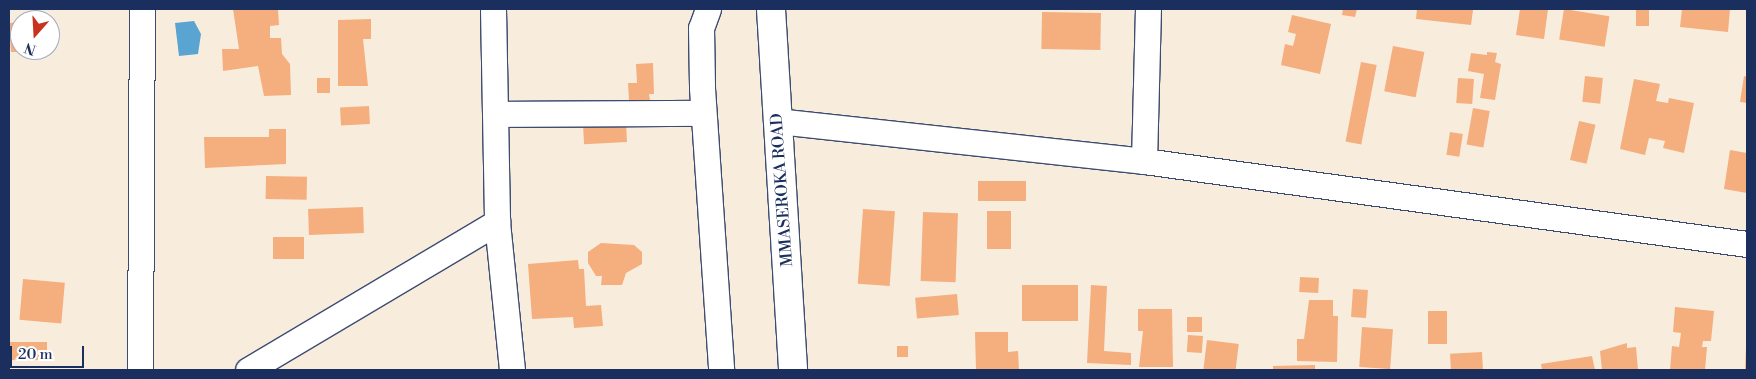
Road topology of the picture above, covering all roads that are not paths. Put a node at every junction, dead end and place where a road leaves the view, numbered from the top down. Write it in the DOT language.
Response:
graph roads {
  1 [pos="142,9"];
  2 [pos="493,9"];
  3 [pos="708,9"];
  4 [pos="770,9"];
  5 [pos="1148,9"];
  6 [pos="495,114"];
  7 [pos="703,114"];
  8 [pos="777,121"];
  9 [pos="1144,161"];
  10 [pos="497,222"];
  11 [pos="1747,244"];
  12 [pos="140,370"];
  13 [pos="248,370"];
  14 [pos="512,370"];
  15 [pos="720,370"];
  16 [pos="793,370"];
  1 -- 12 [label="street"];
  2 -- 6 [label="street"];
  3 -- 7 [label="street"];
  4 -- 8 [label="street, MMASEROKA ROAD"];
  5 -- 9 [label="street"];
  6 -- 7 [label="street"];
  6 -- 10 [label="street"];
  7 -- 15 [label="street"];
  8 -- 9 [label="street"];
  8 -- 16 [label="street, MMASEROKA ROAD"];
  9 -- 11 [label="street"];
  10 -- 13 [label="street"];
  10 -- 14 [label="street"];
}
